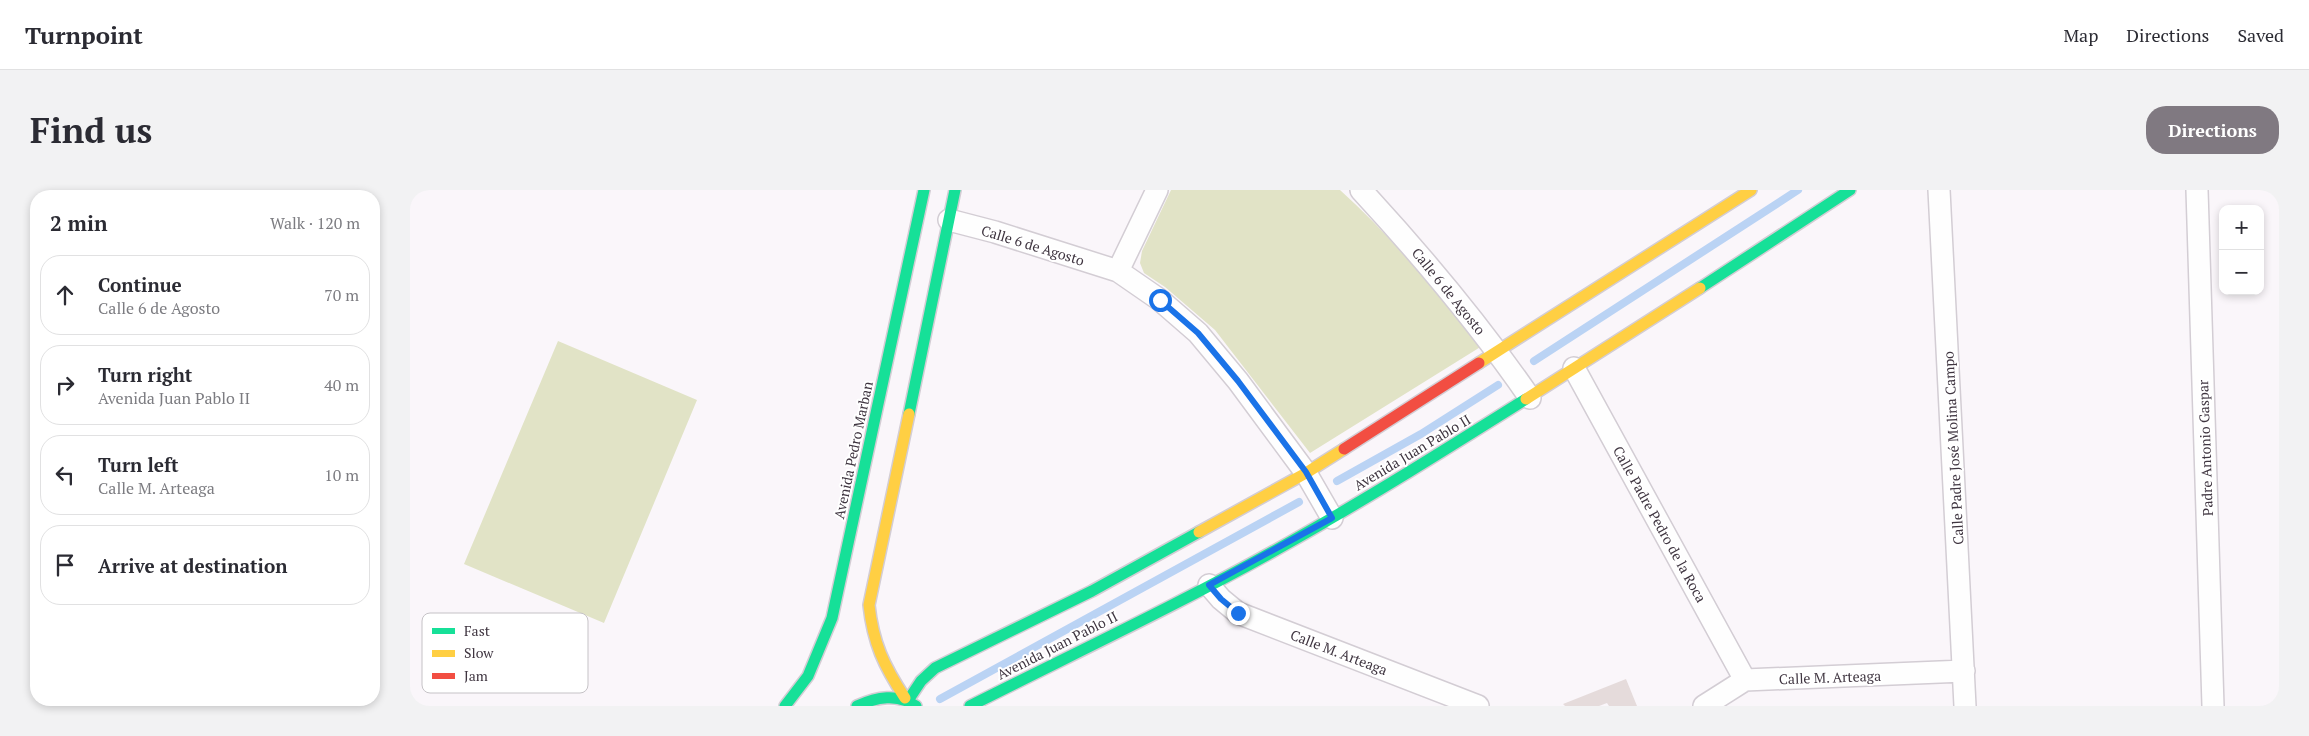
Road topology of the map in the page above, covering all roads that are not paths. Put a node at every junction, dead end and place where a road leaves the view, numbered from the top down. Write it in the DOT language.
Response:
graph roads {
  1 [pos="924,190"];
  2 [pos="955,190"];
  3 [pos="1157,190"];
  4 [pos="1361,190"];
  5 [pos="1751,190"];
  6 [pos="1850,190"];
  7 [pos="1939,190"];
  8 [pos="2197,190"];
  9 [pos="949,220"];
  10 [pos="1118,271"];
  11 [pos="1497,351"];
  12 [pos="1574,368"];
  13 [pos="1530,398"];
  14 [pos="1306,472"];
  15 [pos="1332,518"];
  16 [pos="1209,585"];
  17 [pos="1964,672"];
  18 [pos="1745,680"];
  19 [pos="910,701"];
  20 [pos="785,706"];
  21 [pos="857,706"];
  22 [pos="970,706"];
  23 [pos="1478,706"];
  24 [pos="1704,706"];
  25 [pos="1965,706"];
  26 [pos="2213,706"];
  1 -- 20 [label="street, Avenida Pedro Marban"];
  2 -- 9 [label="street"];
  3 -- 10 [label="street"];
  4 -- 11 [label="street, Calle 6 de Agosto"];
  5 -- 11 [label="street"];
  6 -- 12 [label="street, Avenida Juan Pablo II"];
  7 -- 17 [label="street, Calle Padre José Molina Campo"];
  8 -- 26 [label="street, Padre Antonio Gaspar"];
  9 -- 10 [label="street, Calle 6 de Agosto"];
  9 -- 19 [label="street"];
  10 -- 14 [label="street, Calle 6 de Agosto"];
  11 -- 13 [label="street, Calle 6 de Agosto"];
  11 -- 14 [label="street"];
  12 -- 13 [label="street, Avenida Juan Pablo II"];
  12 -- 18 [label="street, Calle Padre Pedro de la Roca"];
  13 -- 15 [label="street, Avenida Juan Pablo II"];
  14 -- 15 [label="street, Calle 6 de Agosto"];
  14 -- 19 [label="street"];
  15 -- 16 [label="street, Avenida Juan Pablo II"];
  16 -- 22 [label="street, Avenida Juan Pablo II"];
  16 -- 23 [label="street, Calle M. Arteaga"];
  17 -- 18 [label="street, Calle M. Arteaga"];
  17 -- 25 [label="street, Calle Padre José Molina Campo"];
  18 -- 24 [label="street"];
  19 -- 21 [label="street"];
}
